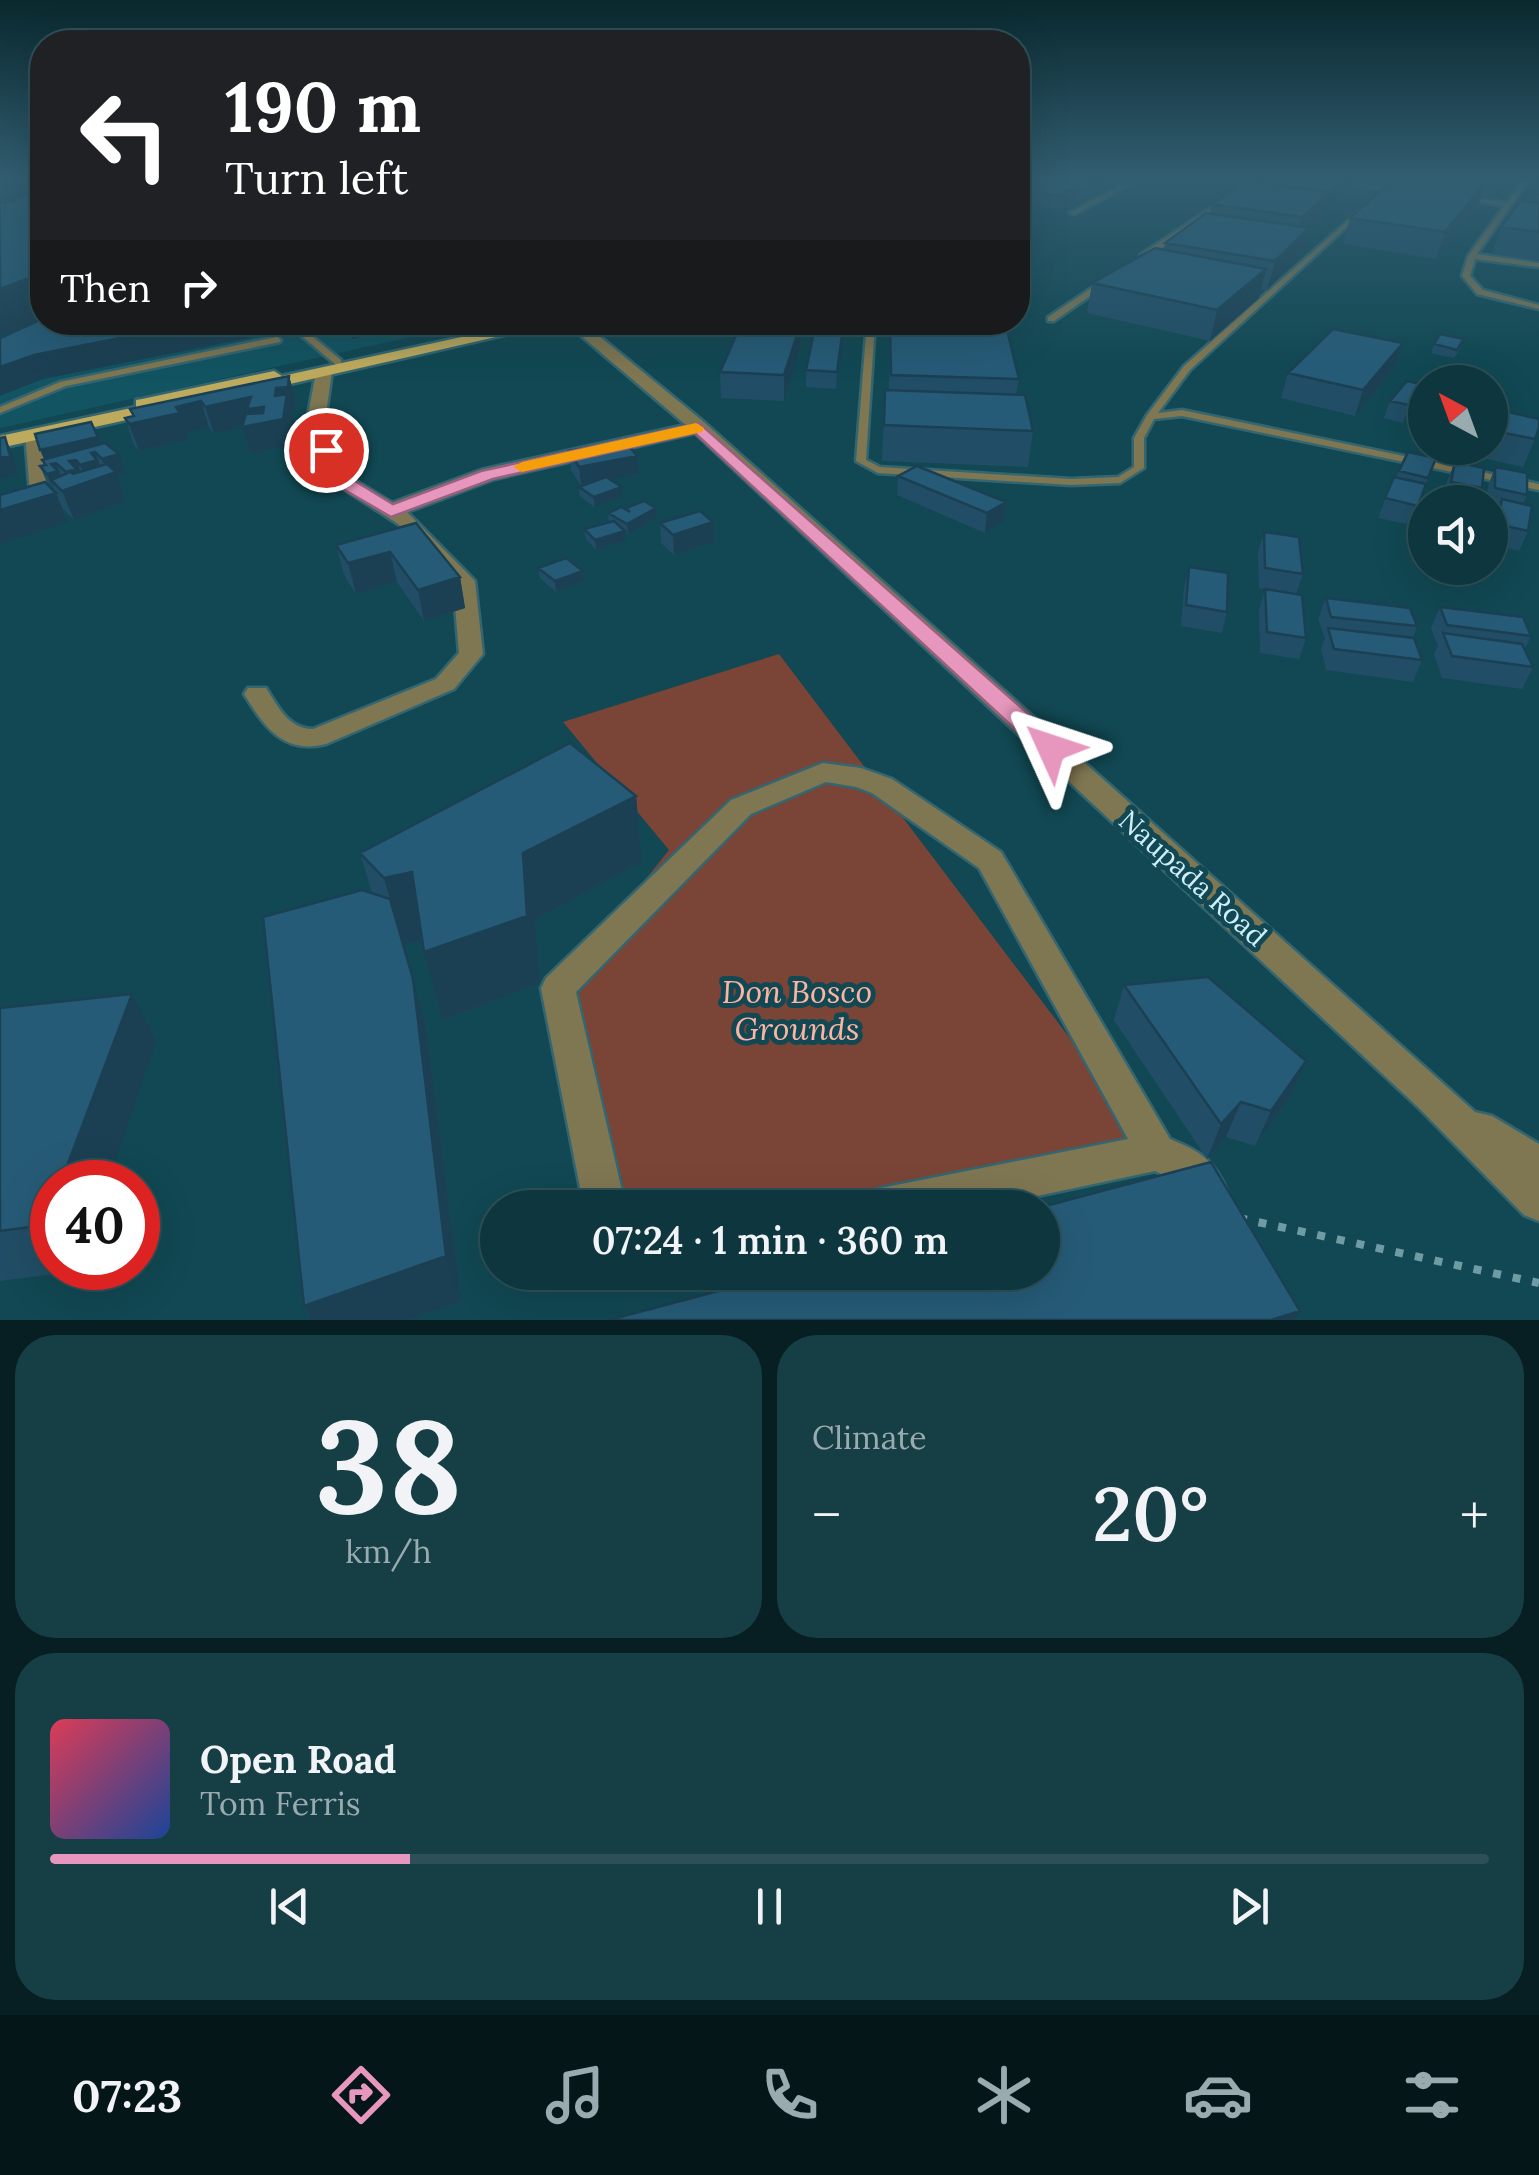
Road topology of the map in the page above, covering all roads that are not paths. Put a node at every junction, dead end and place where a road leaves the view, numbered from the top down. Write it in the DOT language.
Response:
graph roads {
  1 [pos="1166,242"];
  2 [pos="1327,242"];
  3 [pos="1483,242"];
  4 [pos="1472,256"];
  5 [pos="1131,265"];
  6 [pos="1539,265"];
  7 [pos="1115,276"];
  8 [pos="1539,308"];
  9 [pos="1052,318"];
  10 [pos="304,335"];
  11 [pos="313,335"];
  12 [pos="469,335"];
  13 [pos="489,335"];
  14 [pos="588,335"];
  15 [pos="870,335"];
  16 [pos="465,336"];
  17 [pos="277,340"];
  18 [pos="338,365"];
  19 [pos="2,412"];
  20 [pos="1150,416"];
  21 [pos="699,428"];
  22 [pos="34,434"];
  23 [pos="0,438"];
  24 [pos="1539,487"];
  25 [pos="0,510"];
  26 [pos="391,512"];
  27 [pos="256,694"];
  28 [pos="1444,1108"];
  29 [pos="1156,1152"];
  30 [pos="1539,1166"];
  31 [pos="602,1190"];
  32 [pos="969,1190"];
  33 [pos="1539,1201"];
  34 [pos="1229,1222"];
  1 -- 5 [label="lane"];
  2 -- 20 [label="lane"];
  3 -- 4 [label="lane"];
  4 -- 6 [label="lane"];
  4 -- 8 [label="lane"];
  7 -- 9 [label="lane"];
  10 -- 18 [label="lane"];
  11 -- 18 [label="lane"];
  12 -- 16 [label="main road"];
  13 -- 18 [label="main road"];
  14 -- 21 [label="street, Naupada Road"];
  15 -- 20 [label="lane"];
  16 -- 18 [label="main road"];
  17 -- 19 [label="lane"];
  18 -- 22 [label="main road"];
  18 -- 23 [label="main road"];
  18 -- 26 [label="street"];
  20 -- 24 [label="lane"];
  21 -- 26 [label="street"];
  21 -- 28 [label="street, Naupada Road"];
  22 -- 23 [label="main road"];
  22 -- 25 [label="street"];
  26 -- 27 [label="street"];
  28 -- 30 [label="street"];
  28 -- 33 [label="street, Naupada Road"];
  29 -- 31 [label="street"];
  29 -- 32 [label="street"];
  29 -- 34 [label="street"];
}
